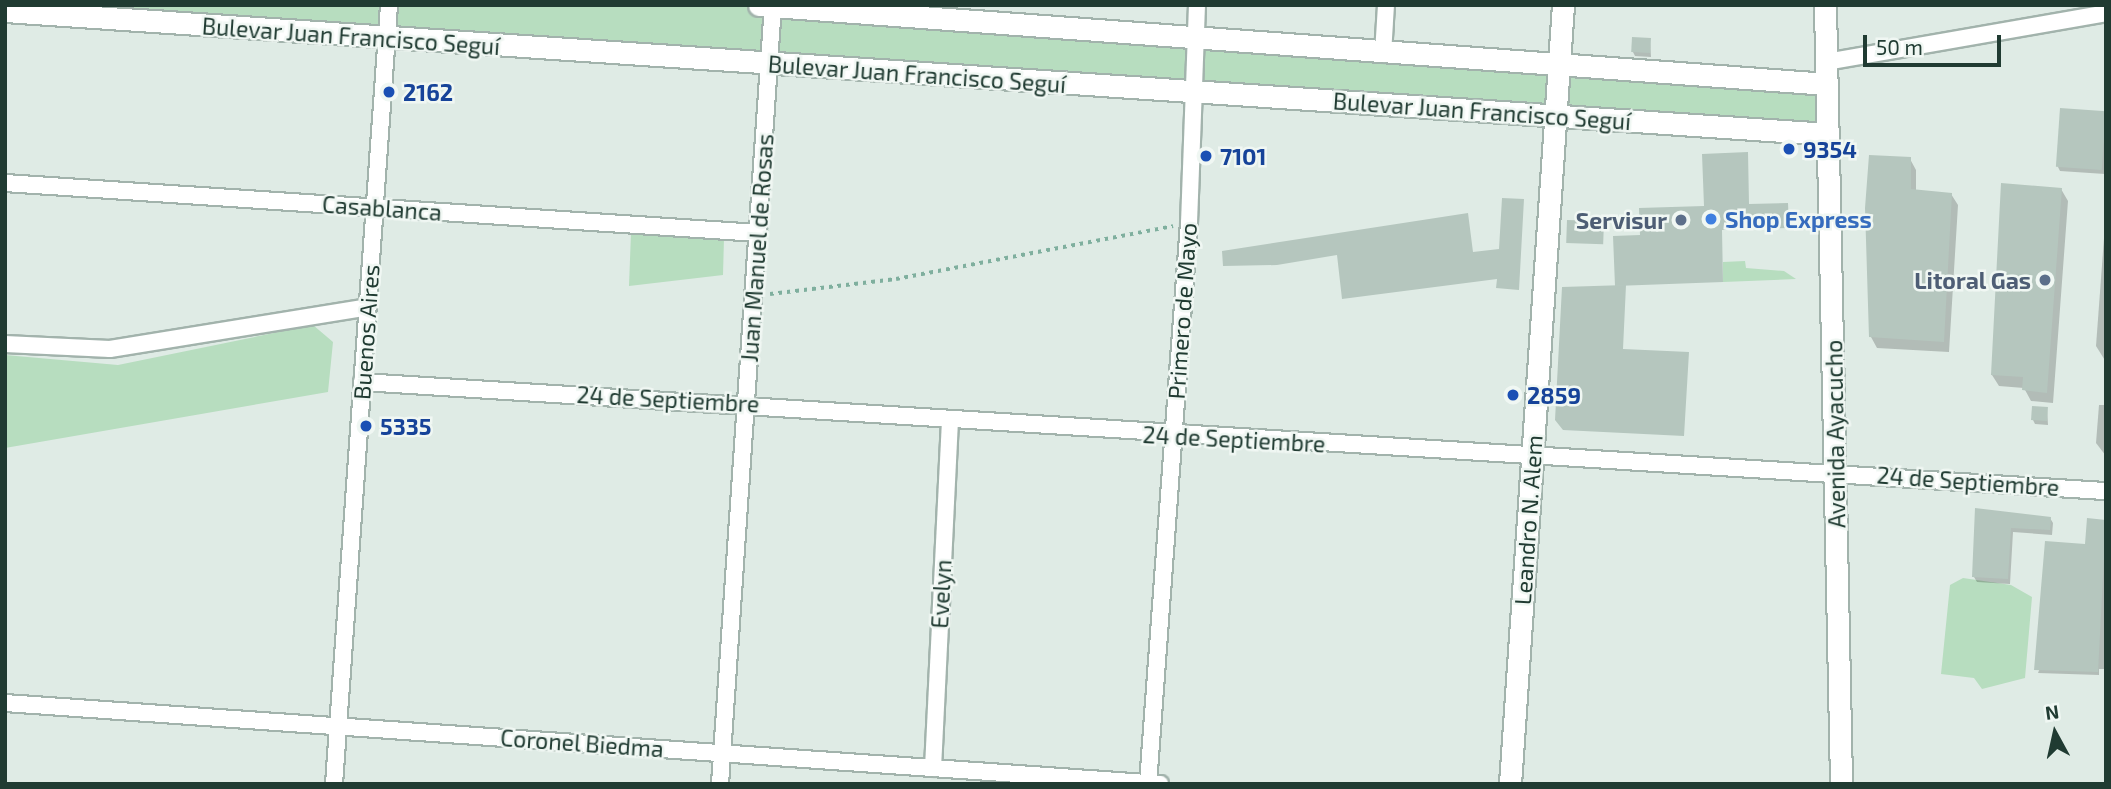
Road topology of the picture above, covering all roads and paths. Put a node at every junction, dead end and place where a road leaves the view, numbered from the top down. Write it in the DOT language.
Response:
graph roads {
  1 [pos="389,5"];
  2 [pos="759,5"];
  3 [pos="1197,5"];
  4 [pos="1386,5"];
  5 [pos="1563,5"];
  6 [pos="1825,5"];
  7 [pos="773,6"];
  8 [pos="5,11"];
  9 [pos="2106,13"];
  10 [pos="984,14"];
  11 [pos="387,39"];
  12 [pos="1194,40"];
  13 [pos="1383,54"];
  14 [pos="1826,62"];
  15 [pos="769,64"];
  16 [pos="1558,64"];
  17 [pos="1826,84"];
  18 [pos="1194,92"];
  19 [pos="1557,116"];
  20 [pos="1828,134"];
  21 [pos="5,183"];
  22 [pos="375,207"];
  23 [pos="1189,223"];
  24 [pos="758,233"];
  25 [pos="754,296"];
  26 [pos="368,307"];
  27 [pos="5,344"];
  28 [pos="362,382"];
  29 [pos="747,403"];
  30 [pos="950,421"];
  31 [pos="1173,436"];
  32 [pos="1533,455"];
  33 [pos="1836,471"];
  34 [pos="2106,491"];
  35 [pos="5,703"];
  36 [pos="338,726"];
  37 [pos="722,753"];
  38 [pos="933,768"];
  39 [pos="1148,783"];
  40 [pos="334,784"];
  41 [pos="720,784"];
  42 [pos="1160,784"];
  43 [pos="1510,784"];
  44 [pos="1841,784"];
  1 -- 11 [label="street, Buenos Aires"];
  2 -- 7 [label="main road"];
  3 -- 12 [label="street, Primero de Mayo"];
  4 -- 13 [label="street"];
  5 -- 16 [label="main road, Leandro N. Alem"];
  6 -- 14 [label="main road, Avenida Ayacucho"];
  7 -- 10 [label="main road"];
  7 -- 15 [label="street, Juan Manuel de Rosas"];
  8 -- 11 [label="main road, Bulevar Juan Francisco Seguí"];
  9 -- 14 [label="street"];
  10 -- 12 [label="main road"];
  11 -- 15 [label="main road, Bulevar Juan Francisco Seguí"];
  11 -- 22 [label="street, Buenos Aires"];
  12 -- 13 [label="main road"];
  12 -- 18 [label="street, Primero de Mayo"];
  13 -- 16 [label="main road"];
  14 -- 17 [label="main road, Avenida Ayacucho"];
  15 -- 18 [label="main road, Bulevar Juan Francisco Seguí"];
  15 -- 24 [label="street, Juan Manuel de Rosas"];
  16 -- 17 [label="main road"];
  16 -- 19 [label="main road, Leandro N. Alem"];
  17 -- 20 [label="main road, Avenida Ayacucho"];
  18 -- 19 [label="main road, Bulevar Juan Francisco Seguí"];
  18 -- 23 [label="street, Primero de Mayo"];
  19 -- 20 [label="main road, Bulevar Juan Francisco Seguí"];
  19 -- 32 [label="main road, Leandro N. Alem"];
  20 -- 33 [label="main road, Avenida Ayacucho"];
  21 -- 22 [label="street, Casablanca"];
  22 -- 24 [label="street, Casablanca"];
  22 -- 26 [label="street, Buenos Aires"];
  23 -- 25 [label="path"];
  23 -- 31 [label="street, Primero de Mayo"];
  24 -- 25 [label="street, Juan Manuel de Rosas"];
  25 -- 29 [label="street, Juan Manuel de Rosas"];
  26 -- 27 [label="street"];
  26 -- 28 [label="street, Buenos Aires"];
  28 -- 29 [label="street, 24 de Septiembre"];
  28 -- 36 [label="street, Buenos Aires"];
  29 -- 30 [label="street, 24 de Septiembre"];
  29 -- 37 [label="street, Juan Manuel de Rosas"];
  30 -- 31 [label="street, 24 de Septiembre"];
  30 -- 38 [label="street, Evelyn"];
  31 -- 32 [label="street, 24 de Septiembre"];
  31 -- 39 [label="street, Primero de Mayo"];
  32 -- 33 [label="street, 24 de Septiembre"];
  32 -- 43 [label="main road, Leandro N. Alem"];
  33 -- 34 [label="street, 24 de Septiembre"];
  33 -- 44 [label="main road, Avenida Ayacucho"];
  35 -- 36 [label="street, Coronel Biedma"];
  36 -- 37 [label="street, Coronel Biedma"];
  36 -- 40 [label="street, Buenos Aires"];
  37 -- 38 [label="street, Coronel Biedma"];
  37 -- 41 [label="street, Juan Manuel de Rosas"];
  38 -- 39 [label="street, Coronel Biedma"];
  39 -- 42 [label="street, Coronel Biedma"];
}
